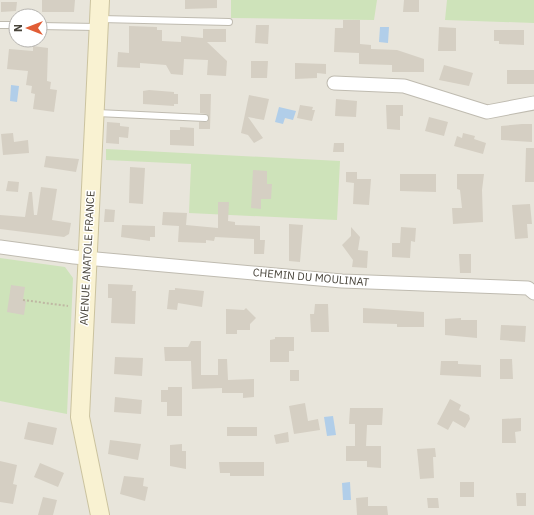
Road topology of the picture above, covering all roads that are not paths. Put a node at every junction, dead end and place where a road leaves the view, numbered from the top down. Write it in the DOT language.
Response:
graph roads {
  1 [pos="100,0"];
  2 [pos="229,22"];
  3 [pos="98,23"];
  4 [pos="48,26"];
  5 [pos="334,82"];
  6 [pos="534,102"];
  7 [pos="94,113"];
  8 [pos="205,118"];
  9 [pos="0,247"];
  10 [pos="88,257"];
  11 [pos="532,287"];
  12 [pos="100,515"];
  1 -- 3 [label="street, AVENUE ANATOLE FRANCE"];
  2 -- 3 [label="lane"];
  3 -- 4 [label="lane"];
  3 -- 7 [label="street, AVENUE ANATOLE FRANCE"];
  5 -- 6 [label="street"];
  7 -- 8 [label="lane"];
  7 -- 10 [label="street, AVENUE ANATOLE FRANCE"];
  9 -- 10 [label="street, CHEMIN DU MOULINAT"];
  10 -- 11 [label="street, CHEMIN DU MOULINAT"];
  10 -- 12 [label="street, AVENUE ANATOLE FRANCE"];
}
